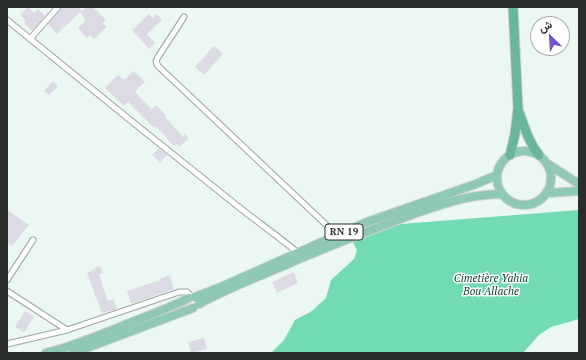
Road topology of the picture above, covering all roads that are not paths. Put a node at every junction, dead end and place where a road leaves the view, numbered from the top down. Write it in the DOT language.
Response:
graph roads {
  1 [pos="58,7"];
  2 [pos="513,7"];
  3 [pos="184,17"];
  4 [pos="7,20"];
  5 [pos="30,39"];
  6 [pos="518,108"];
  7 [pos="510,154"];
  8 [pos="539,155"];
  9 [pos="547,163"];
  10 [pos="497,175"];
  11 [pos="579,184"];
  12 [pos="579,191"];
  13 [pos="547,193"];
  14 [pos="502,194"];
  15 [pos="336,235"];
  16 [pos="33,240"];
  17 [pos="298,252"];
  18 [pos="7,280"];
  19 [pos="7,290"];
  20 [pos="192,297"];
  21 [pos="196,306"];
  22 [pos="67,330"];
  23 [pos="7,344"];
  24 [pos="46,353"];
  25 [pos="73,353"];
  1 -- 5 [label="street"];
  2 -- 6 [label="highway"];
  3 -- 15 [label="street"];
  4 -- 5 [label="street"];
  5 -- 17 [label="street"];
  6 -- 7 [label="highway"];
  6 -- 8 [label="highway"];
  7 -- 8 [label="main road"];
  7 -- 10 [label="main road"];
  8 -- 9 [label="main road"];
  9 -- 11 [label="main road"];
  9 -- 13 [label="main road"];
  10 -- 14 [label="main road"];
  10 -- 15 [label="main road, RN 19"];
  12 -- 13 [label="main road"];
  13 -- 14 [label="main road"];
  14 -- 21 [label="main road, RN 19"];
  15 -- 17 [label="main road, RN 19"];
  16 -- 18 [label="street"];
  17 -- 20 [label="main road, RN 19"];
  19 -- 22 [label="street"];
  20 -- 21 [label="main road"];
  20 -- 22 [label="street"];
  20 -- 24 [label="main road, RN 19"];
  21 -- 25 [label="main road, RN 19"];
  22 -- 23 [label="street"];
}
